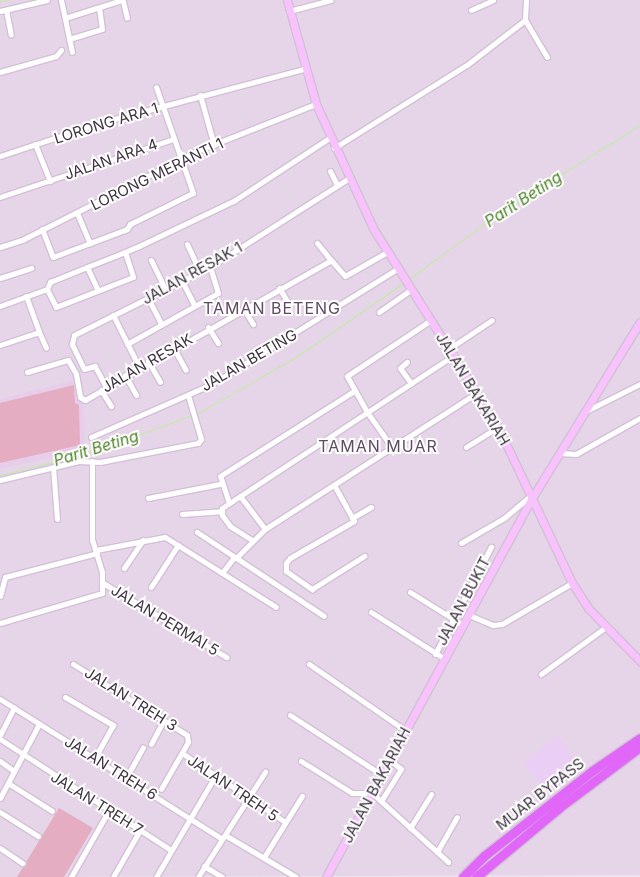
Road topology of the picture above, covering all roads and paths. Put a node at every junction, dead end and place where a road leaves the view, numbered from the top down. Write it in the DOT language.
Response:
graph roads {
  1 [pos="48,0"];
  2 [pos="60,0"];
  3 [pos="287,0"];
  4 [pos="331,0"];
  5 [pos="493,0"];
  6 [pos="526,0"];
  7 [pos="122,1"];
  8 [pos="99,8"];
  9 [pos="3,10"];
  10 [pos="471,10"];
  11 [pos="289,11"];
  12 [pos="65,18"];
  13 [pos="127,18"];
  14 [pos="525,20"];
  15 [pos="11,35"];
  16 [pos="69,39"];
  17 [pos="61,50"];
  18 [pos="72,52"];
  19 [pos="547,57"];
  20 [pos="304,69"];
  21 [pos="0,72"];
  22 [pos="156,87"];
  23 [pos="200,95"];
  24 [pos="316,104"];
  25 [pos="162,106"];
  26 [pos="329,138"];
  27 [pos="173,139"];
  28 [pos="35,144"];
  29 [pos="214,145"];
  30 [pos="334,148"];
  31 [pos="0,156"];
  32 [pos="182,159"];
  33 [pos="330,171"];
  34 [pos="349,178"];
  35 [pos="50,181"];
  36 [pos="337,185"];
  37 [pos="0,197"];
  38 [pos="77,213"];
  39 [pos="42,229"];
  40 [pos="90,243"];
  41 [pos="317,243"];
  42 [pos="187,244"];
  43 [pos="0,247"];
  44 [pos="125,252"];
  45 [pos="387,252"];
  46 [pos="151,260"];
  47 [pos="331,260"];
  48 [pos="87,267"];
  49 [pos="210,267"];
  50 [pos="31,268"];
  51 [pos="398,268"];
  52 [pos="200,272"];
  53 [pos="0,278"];
  54 [pos="182,281"];
  55 [pos="279,288"];
  56 [pos="47,289"];
  57 [pos="165,289"];
  58 [pos="411,290"];
  59 [pos="98,291"];
  60 [pos="26,296"];
  61 [pos="148,298"];
  62 [pos="288,304"];
  63 [pos="194,305"];
  64 [pos="0,306"];
  65 [pos="244,308"];
  66 [pos="379,312"];
  67 [pos="113,315"];
  68 [pos="431,320"];
  69 [pos="492,320"];
  70 [pos="640,322"];
  71 [pos="161,323"];
  72 [pos="253,324"];
  73 [pos="208,327"];
  74 [pos="39,332"];
  75 [pos="218,343"];
  76 [pos="127,344"];
  77 [pos="0,345"];
  78 [pos="173,347"];
  79 [pos="46,348"];
  80 [pos="452,352"];
  81 [pos="148,361"];
  82 [pos="406,362"];
  83 [pos="140,367"];
  84 [pos="186,370"];
  85 [pos="27,372"];
  86 [pos="125,375"];
  87 [pos="160,382"];
  88 [pos="411,383"];
  89 [pos="640,384"];
  90 [pos="104,388"];
  91 [pos="354,390"];
  92 [pos="478,392"];
  93 [pos="136,395"];
  94 [pos="188,395"];
  95 [pos="112,406"];
  96 [pos="366,412"];
  97 [pos="585,412"];
  98 [pos="640,418"];
  99 [pos="498,427"];
  100 [pos="92,437"];
  101 [pos="391,446"];
  102 [pos="466,447"];
  103 [pos="560,452"];
  104 [pos="92,461"];
  105 [pos="53,467"];
  106 [pos="0,480"];
  107 [pos="220,484"];
  108 [pos="334,484"];
  109 [pos="240,496"];
  110 [pos="531,497"];
  111 [pos="148,498"];
  112 [pos="229,503"];
  113 [pos="371,507"];
  114 [pos="222,509"];
  115 [pos="182,514"];
  116 [pos="57,519"];
  117 [pos="353,520"];
  118 [pos="265,529"];
  119 [pos="197,532"];
  120 [pos="143,540"];
  121 [pos="252,540"];
  122 [pos="461,543"];
  123 [pos="178,545"];
  124 [pos="491,547"];
  125 [pos="97,552"];
  126 [pos="364,556"];
  127 [pos="235,557"];
  128 [pos="483,564"];
  129 [pos="124,568"];
  130 [pos="493,570"];
  131 [pos="222,573"];
  132 [pos="103,583"];
  133 [pos="572,583"];
  134 [pos="151,587"];
  135 [pos="410,592"];
  136 [pos="0,596"];
  137 [pos="276,607"];
  138 [pos="371,612"];
  139 [pos="469,615"];
  140 [pos="324,616"];
  141 [pos="454,619"];
  142 [pos="0,623"];
  143 [pos="463,625"];
  144 [pos="606,627"];
  145 [pos="435,654"];
  146 [pos="226,657"];
  147 [pos="444,659"];
  148 [pos="640,661"];
  149 [pos="73,664"];
  150 [pos="310,664"];
  151 [pos="540,674"];
  152 [pos="65,697"];
  153 [pos="0,699"];
  154 [pos="14,707"];
  155 [pos="290,715"];
  156 [pos="164,720"];
  157 [pos="39,724"];
  158 [pos="406,731"];
  159 [pos="0,734"];
  160 [pos="640,738"];
  161 [pos="0,739"];
  162 [pos="151,744"];
  163 [pos="143,748"];
  164 [pos="640,748"];
  165 [pos="182,753"];
  166 [pos="22,756"];
  167 [pos="94,758"];
  168 [pos="390,760"];
  169 [pos="0,761"];
  170 [pos="301,761"];
  171 [pos="14,771"];
  172 [pos="264,772"];
  173 [pos="382,775"];
  174 [pos="215,776"];
  175 [pos="126,778"];
  176 [pos="8,783"];
  177 [pos="161,789"];
  178 [pos="372,793"];
  179 [pos="431,794"];
  180 [pos="302,796"];
  181 [pos="0,797"];
  182 [pos="249,798"];
  183 [pos="381,801"];
  184 [pos="109,810"];
  185 [pos="52,811"];
  186 [pos="0,812"];
  187 [pos="457,817"];
  188 [pos="189,818"];
  189 [pos="285,822"];
  190 [pos="410,828"];
  191 [pos="140,830"];
  192 [pos="38,836"];
  193 [pos="223,836"];
  194 [pos="0,848"];
  195 [pos="171,850"];
  196 [pos="436,852"];
  197 [pos="264,857"];
  198 [pos="448,862"];
  199 [pos="22,863"];
  200 [pos="204,866"];
  201 [pos="72,877"];
  202 [pos="113,877"];
  203 [pos="156,877"];
  204 [pos="198,877"];
  205 [pos="222,877"];
  206 [pos="296,877"];
  207 [pos="326,877"];
  208 [pos="463,877"];
  209 [pos="476,877"];
  1 -- 9 [label="street"];
  2 -- 12 [label="street"];
  3 -- 11 [label="main road, JALAN BAKARIAH"];
  4 -- 11 [label="street"];
  5 -- 10 [label="street"];
  6 -- 14 [label="street"];
  7 -- 8 [label="street"];
  7 -- 13 [label="street"];
  8 -- 12 [label="street"];
  8 -- 16 [label="street"];
  9 -- 15 [label="street"];
  11 -- 20 [label="main road, JALAN BAKARIAH"];
  12 -- 16 [label="street"];
  14 -- 19 [label="street"];
  14 -- 30 [label="street"];
  16 -- 18 [label="street"];
  17 -- 21 [label="street"];
  20 -- 23 [label="street, LORONG ARA 1"];
  20 -- 24 [label="main road, JALAN BAKARIAH"];
  22 -- 25 [label="street"];
  23 -- 25 [label="street, LORONG ARA 1"];
  23 -- 29 [label="street"];
  24 -- 26 [label="main road, JALAN BAKARIAH"];
  24 -- 29 [label="street, LORONG MERANTI 1"];
  25 -- 27 [label="street"];
  25 -- 28 [label="street, LORONG ARA 1"];
  26 -- 30 [label="main road, JALAN BAKARIAH"];
  26 -- 44 [label="street"];
  27 -- 32 [label="street"];
  27 -- 35 [label="street, JALAN ARA 4"];
  28 -- 31 [label="street, LORONG ARA 1"];
  28 -- 35 [label="street"];
  29 -- 32 [label="street, LORONG MERANTI 1"];
  30 -- 34 [label="main road, JALAN BAKARIAH"];
  32 -- 38 [label="street, LORONG MERANTI 1"];
  32 -- 40 [label="street"];
  33 -- 36 [label="street"];
  34 -- 36 [label="street, JALAN RESAK 1"];
  34 -- 45 [label="main road, JALAN BAKARIAH"];
  35 -- 37 [label="street, JALAN ARA 4"];
  36 -- 49 [label="street, JALAN RESAK 1"];
  38 -- 39 [label="street, LORONG MERANTI 1"];
  38 -- 40 [label="street"];
  39 -- 40 [label="street"];
  39 -- 43 [label="street, LORONG MERANTI 1"];
  41 -- 47 [label="street"];
  42 -- 52 [label="street"];
  44 -- 48 [label="street"];
  44 -- 59 [label="street"];
  45 -- 47 [label="street"];
  45 -- 51 [label="main road, JALAN BAKARIAH"];
  46 -- 57 [label="street"];
  47 -- 55 [label="street, JALAN RESAK"];
  48 -- 56 [label="street"];
  48 -- 59 [label="street"];
  49 -- 52 [label="street, JALAN RESAK 1"];
  49 -- 63 [label="street"];
  50 -- 53 [label="street"];
  51 -- 58 [label="main road, JALAN BAKARIAH"];
  51 -- 94 [label="street, JALAN BETING"];
  52 -- 54 [label="street, JALAN RESAK 1"];
  54 -- 57 [label="street, JALAN RESAK 1"];
  54 -- 63 [label="street"];
  55 -- 62 [label="street"];
  55 -- 65 [label="street, JALAN RESAK"];
  56 -- 59 [label="street"];
  56 -- 60 [label="street"];
  57 -- 61 [label="street, JALAN RESAK 1"];
  58 -- 66 [label="street"];
  58 -- 68 [label="main road, JALAN BAKARIAH"];
  60 -- 64 [label="street"];
  60 -- 74 [label="street"];
  61 -- 67 [label="street, JALAN RESAK 1"];
  61 -- 71 [label="street"];
  63 -- 71 [label="street"];
  65 -- 72 [label="street"];
  65 -- 73 [label="street, JALAN RESAK"];
  67 -- 76 [label="street"];
  67 -- 90 [label="street, JALAN RESAK 1"];
  68 -- 80 [label="main road, JALAN BAKARIAH"];
  68 -- 91 [label="street"];
  69 -- 80 [label="street"];
  70 -- 97 [label="main road"];
  71 -- 76 [label="street"];
  73 -- 75 [label="street"];
  73 -- 78 [label="street, JALAN RESAK"];
  74 -- 77 [label="street"];
  74 -- 79 [label="street"];
  76 -- 83 [label="street"];
  78 -- 81 [label="street, JALAN RESAK"];
  78 -- 84 [label="street"];
  80 -- 88 [label="street"];
  80 -- 92 [label="main road, JALAN BAKARIAH"];
  81 -- 83 [label="street, JALAN RESAK"];
  81 -- 87 [label="street"];
  82 -- 88 [label="street"];
  83 -- 86 [label="street, JALAN RESAK"];
  85 -- 90 [label="street, JALAN RESAK"];
  86 -- 90 [label="street, JALAN RESAK"];
  86 -- 93 [label="street"];
  88 -- 96 [label="street"];
  89 -- 97 [label="street"];
  90 -- 95 [label="street"];
  91 -- 96 [label="street"];
  91 -- 107 [label="street"];
  92 -- 99 [label="main road, JALAN BAKARIAH"];
  92 -- 101 [label="street"];
  94 -- 100 [label="street, JALAN BETING"];
  94 -- 104 [label="street"];
  96 -- 101 [label="street"];
  96 -- 109 [label="street"];
  97 -- 103 [label="main road"];
  98 -- 103 [label="street"];
  99 -- 102 [label="street"];
  99 -- 110 [label="main road, JALAN BAKARIAH"];
  101 -- 108 [label="street"];
  103 -- 110 [label="main road"];
  104 -- 105 [label="street"];
  104 -- 125 [label="street"];
  105 -- 106 [label="street"];
  105 -- 116 [label="street"];
  107 -- 111 [label="street"];
  107 -- 112 [label="street"];
  108 -- 117 [label="street"];
  108 -- 118 [label="street"];
  109 -- 112 [label="street"];
  109 -- 118 [label="street"];
  110 -- 122 [label="street"];
  110 -- 130 [label="main road, JALAN BAKARIAH"];
  110 -- 133 [label="main road"];
  112 -- 114 [label="street"];
  113 -- 117 [label="street"];
  114 -- 115 [label="street"];
  114 -- 121 [label="street"];
  117 -- 126 [label="street"];
  118 -- 121 [label="street"];
  119 -- 127 [label="street"];
  120 -- 123 [label="street"];
  120 -- 125 [label="street"];
  120 -- 129 [label="street"];
  121 -- 127 [label="street"];
  123 -- 131 [label="street"];
  123 -- 134 [label="street"];
  124 -- 128 [label="street, JALAN BUKIT"];
  125 -- 132 [label="street"];
  125 -- 136 [label="street"];
  127 -- 131 [label="street"];
  127 -- 140 [label="street"];
  128 -- 130 [label="street"];
  128 -- 141 [label="street, JALAN BUKIT"];
  130 -- 139 [label="main road, JALAN BAKARIAH"];
  131 -- 137 [label="street"];
  132 -- 142 [label="street"];
  132 -- 146 [label="street, JALAN PERMAI 5"];
  133 -- 139 [label="street"];
  133 -- 144 [label="main road"];
  135 -- 141 [label="street"];
  138 -- 145 [label="street"];
  139 -- 143 [label="main road, JALAN BAKARIAH"];
  141 -- 143 [label="street"];
  141 -- 145 [label="street, JALAN BUKIT"];
  143 -- 147 [label="main road, JALAN BAKARIAH"];
  144 -- 148 [label="main road"];
  144 -- 151 [label="street"];
  145 -- 147 [label="street"];
  147 -- 158 [label="main road, JALAN BAKARIAH"];
  149 -- 156 [label="street, JALAN TREH 3"];
  150 -- 158 [label="street"];
  152 -- 167 [label="street"];
  153 -- 154 [label="street, JALAN TREH 6"];
  154 -- 157 [label="street, JALAN TREH 6"];
  154 -- 159 [label="street"];
  155 -- 173 [label="street"];
  156 -- 162 [label="street"];
  156 -- 165 [label="street, JALAN TREH 3"];
  157 -- 166 [label="street"];
  157 -- 167 [label="street, JALAN TREH 6"];
  158 -- 168 [label="main road, JALAN BAKARIAH"];
  160 -- 208 [label="highway, MUAR BYPASS"];
  161 -- 166 [label="street, JALAN TREH 7"];
  163 -- 175 [label="street"];
  164 -- 209 [label="highway, MUAR BYPASS"];
  165 -- 174 [label="street, JALAN TREH 5"];
  165 -- 177 [label="street, JALAN TREH 3"];
  166 -- 171 [label="street"];
  166 -- 184 [label="street, JALAN TREH 7"];
  167 -- 175 [label="street, JALAN TREH 6"];
  168 -- 173 [label="main road, JALAN BAKARIAH"];
  168 -- 183 [label="street"];
  169 -- 171 [label="street"];
  170 -- 178 [label="street"];
  171 -- 176 [label="street"];
  172 -- 182 [label="street"];
  173 -- 178 [label="main road, JALAN BAKARIAH"];
  174 -- 182 [label="street, JALAN TREH 5"];
  174 -- 188 [label="street"];
  175 -- 188 [label="street, JALAN TREH 6"];
  176 -- 181 [label="street"];
  176 -- 185 [label="street"];
  178 -- 183 [label="street"];
  178 -- 207 [label="main road, JALAN BAKARIAH"];
  179 -- 190 [label="street"];
  180 -- 189 [label="street"];
  182 -- 189 [label="street, JALAN TREH 5"];
  182 -- 193 [label="street"];
  183 -- 190 [label="street"];
  184 -- 191 [label="street, JALAN TREH 7"];
  184 -- 201 [label="street"];
  186 -- 192 [label="street"];
  187 -- 196 [label="street"];
  188 -- 193 [label="street, JALAN TREH 6"];
  188 -- 195 [label="street"];
  189 -- 197 [label="street"];
  190 -- 196 [label="street"];
  191 -- 195 [label="street, JALAN TREH 7"];
  191 -- 202 [label="street"];
  193 -- 197 [label="street, JALAN TREH 6"];
  193 -- 200 [label="street"];
  194 -- 199 [label="street"];
  195 -- 203 [label="street"];
  196 -- 198 [label="street"];
  197 -- 206 [label="street, JALAN TREH 6"];
  200 -- 204 [label="street"];
  200 -- 205 [label="street"];
}
